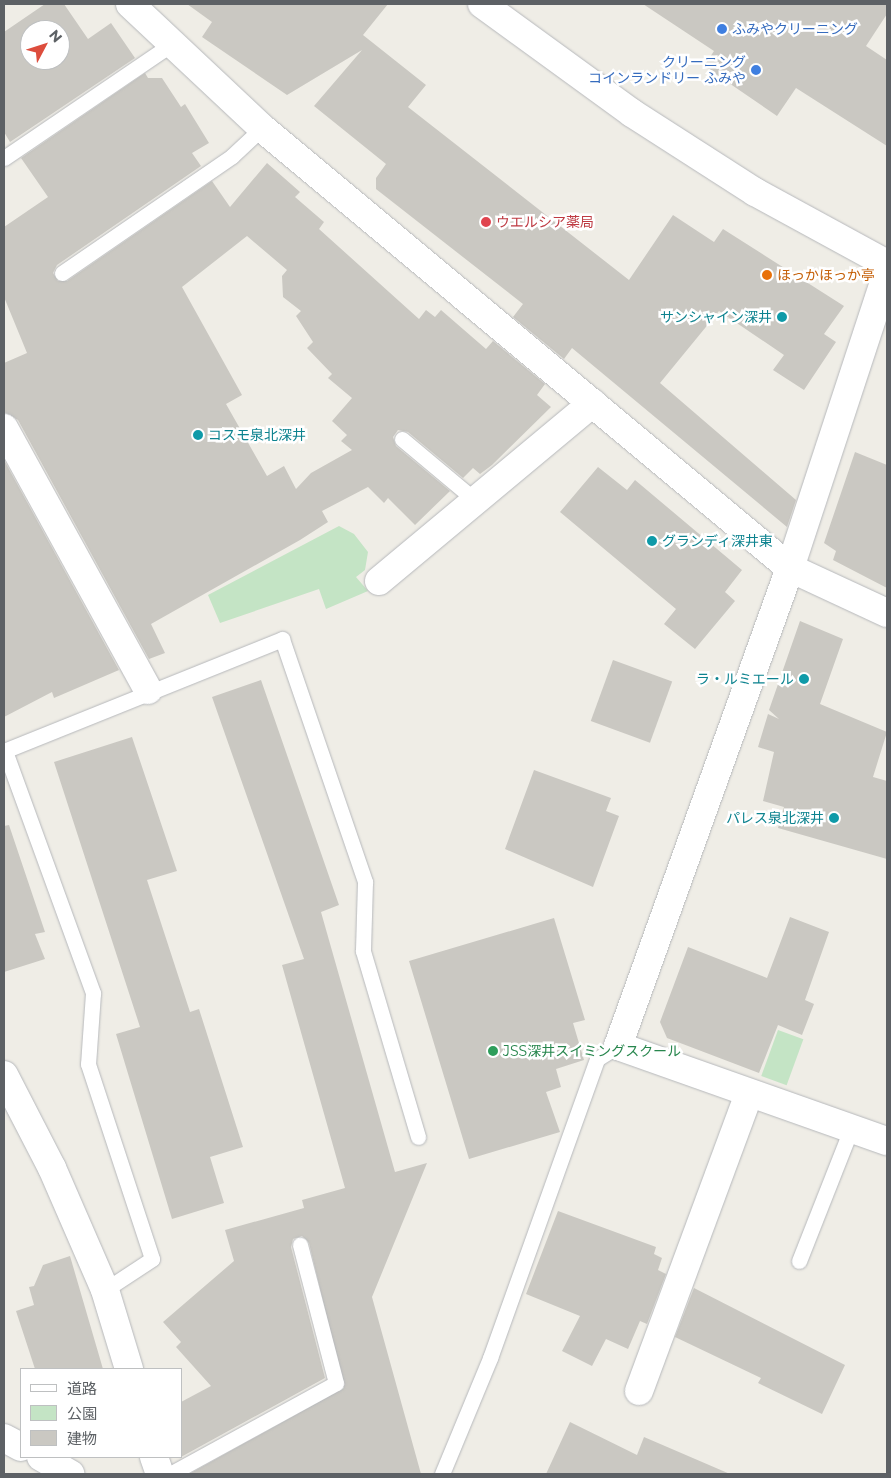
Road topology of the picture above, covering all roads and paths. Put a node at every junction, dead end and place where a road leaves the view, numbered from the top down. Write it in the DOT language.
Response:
graph roads {
  1 [pos="130,4"];
  2 [pos="482,4"];
  3 [pos="170,45"];
  4 [pos="262,128"];
  5 [pos="4,158"];
  6 [pos="887,264"];
  7 [pos="62,273"];
  8 [pos="887,273"];
  9 [pos="593,403"];
  10 [pos="4,428"];
  11 [pos="402,439"];
  12 [pos="474,500"];
  13 [pos="790,568"];
  14 [pos="380,581"];
  15 [pos="887,612"];
  16 [pos="148,690"];
  17 [pos="4,751"];
  18 [pos="618,1046"];
  19 [pos="4,1076"];
  20 [pos="750,1094"];
  21 [pos="851,1129"];
  22 [pos="418,1137"];
  23 [pos="887,1141"];
  24 [pos="300,1245"];
  25 [pos="800,1261"];
  26 [pos="105,1290"];
  27 [pos="128,1368"];
  28 [pos="639,1391"];
  29 [pos="4,1438"];
  30 [pos="20,1446"];
  31 [pos="42,1458"];
  32 [pos="154,1458"];
  33 [pos="70,1474"];
  34 [pos="160,1474"];
  35 [pos="170,1474"];
  36 [pos="442,1474"];
  1 -- 3 [label="street"];
  2 -- 6 [label="street"];
  3 -- 4 [label="street"];
  3 -- 5 [label="lane"];
  4 -- 7 [label="lane"];
  4 -- 9 [label="street"];
  8 -- 13 [label="street"];
  9 -- 12 [label="street"];
  9 -- 13 [label="street"];
  10 -- 16 [label="street"];
  11 -- 12 [label="lane"];
  12 -- 14 [label="street"];
  13 -- 15 [label="street"];
  13 -- 18 [label="street"];
  16 -- 17 [label="lane"];
  16 -- 22 [label="lane"];
  17 -- 26 [label="lane"];
  18 -- 20 [label="street"];
  18 -- 36 [label="lane"];
  19 -- 26 [label="street"];
  20 -- 21 [label="street"];
  20 -- 28 [label="street"];
  21 -- 23 [label="street"];
  21 -- 25 [label="lane"];
  24 -- 35 [label="lane"];
  26 -- 27 [label="street"];
  29 -- 30 [label="street"];
  31 -- 33 [label="street"];
  32 -- 34 [label="street"];
}
